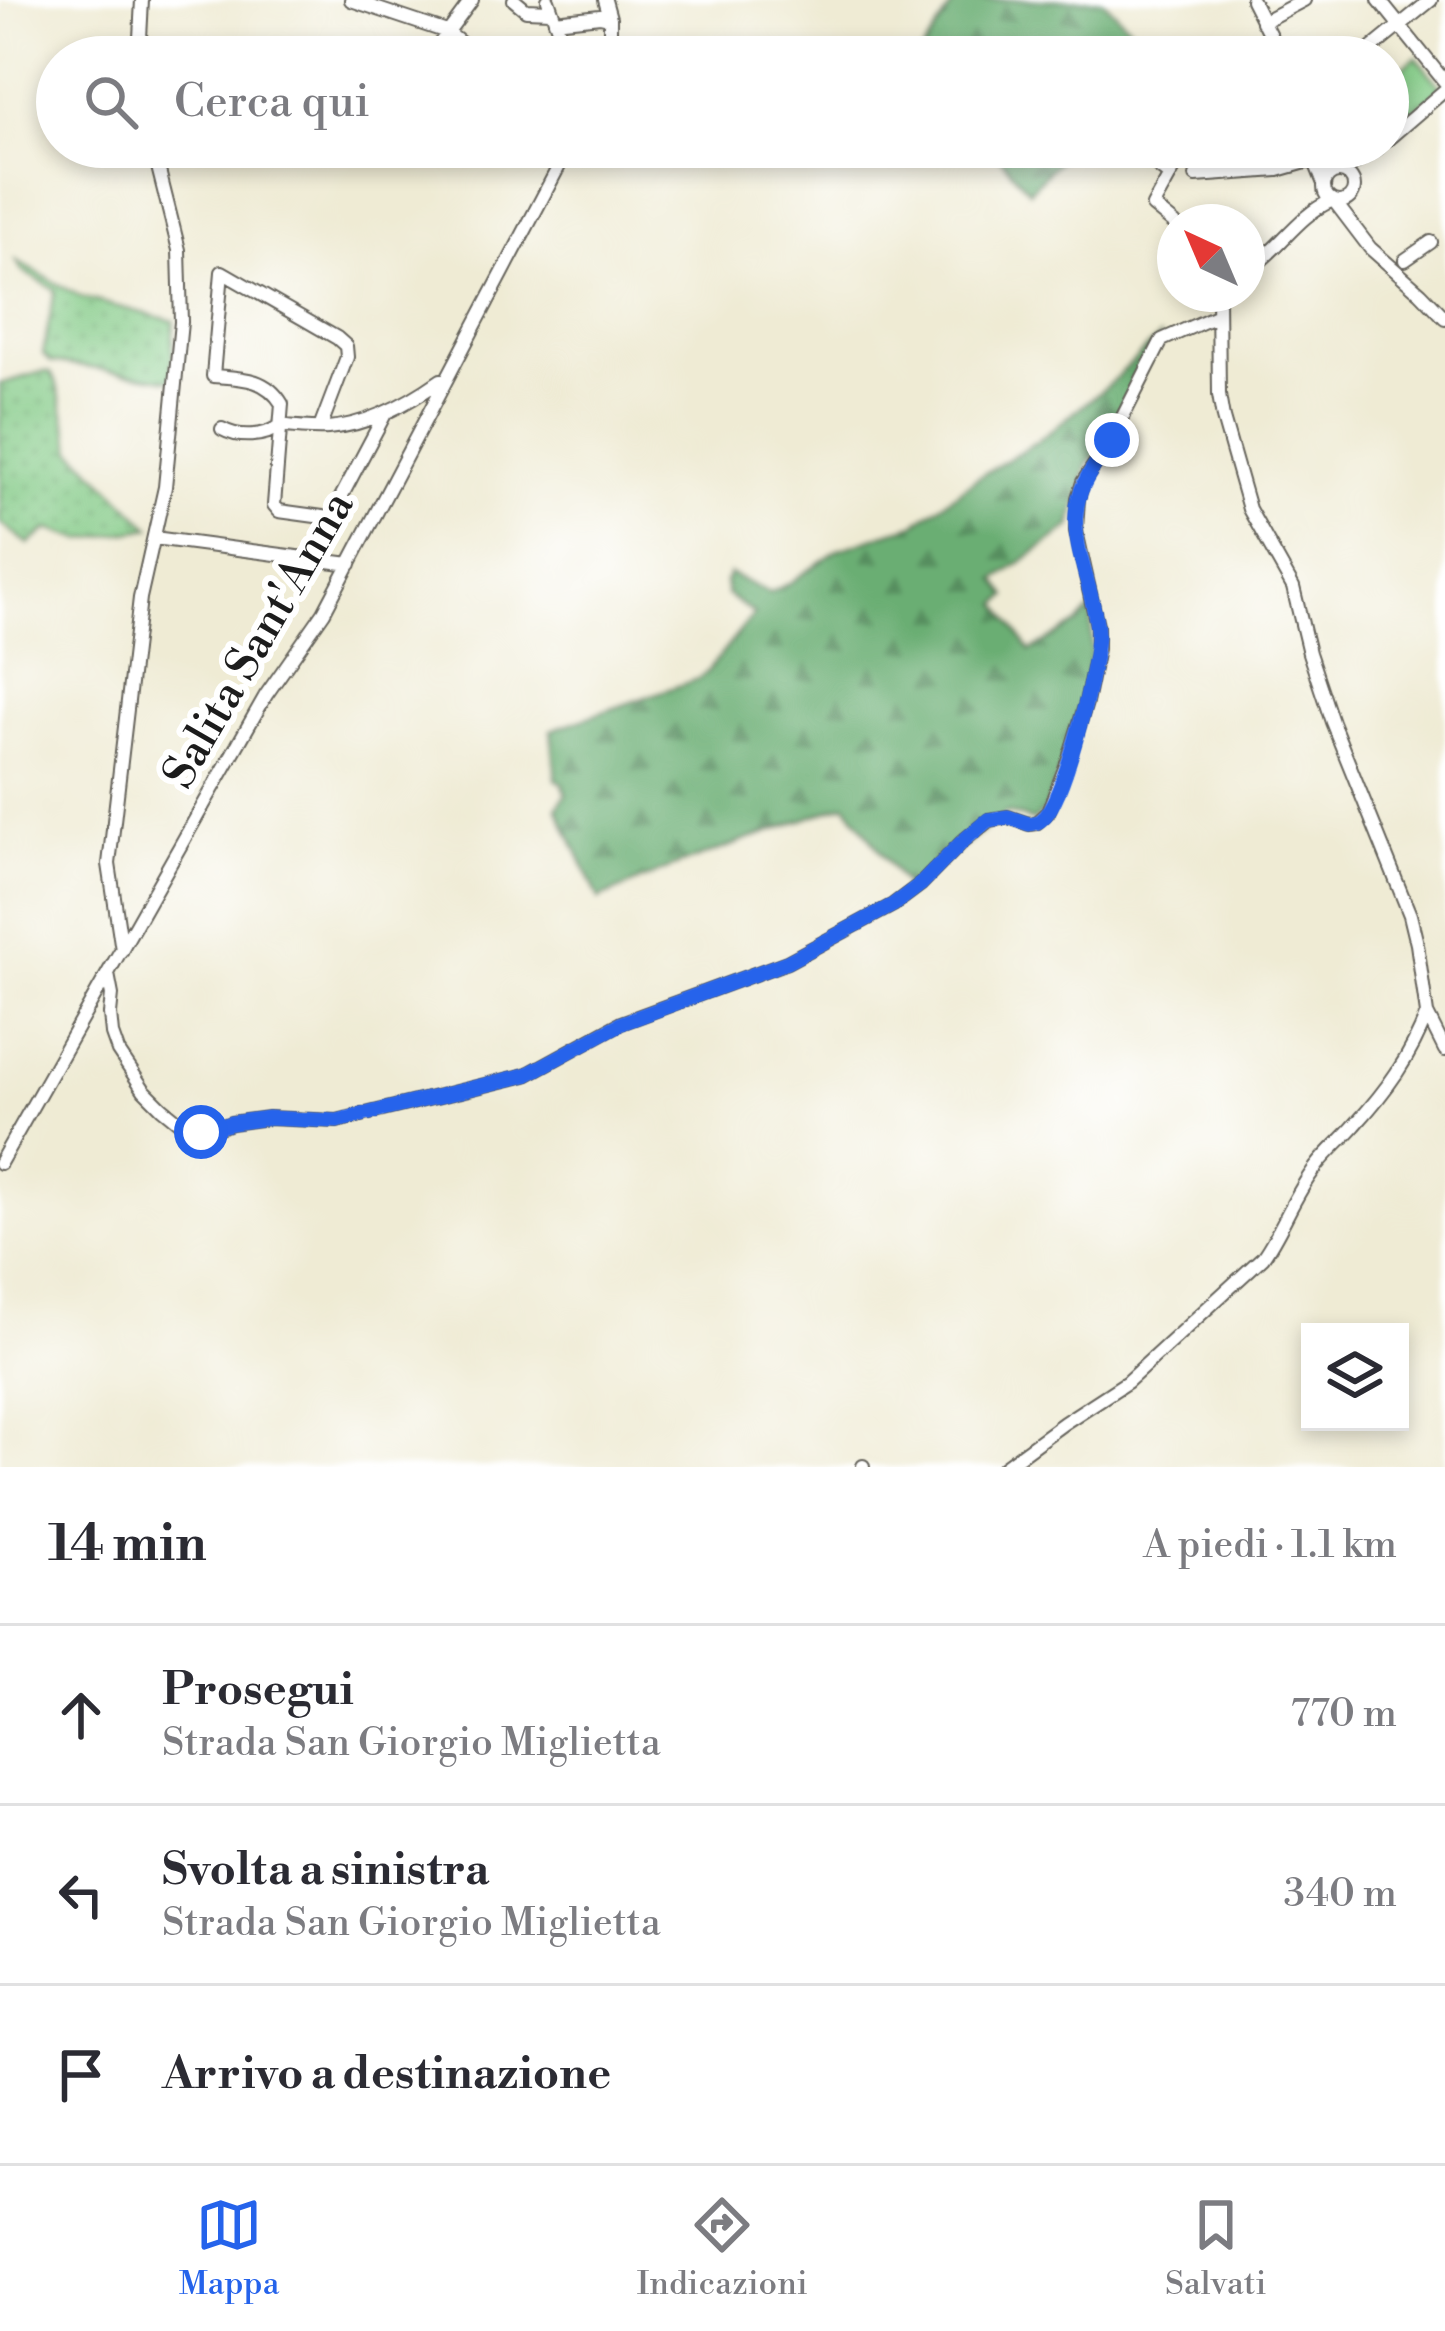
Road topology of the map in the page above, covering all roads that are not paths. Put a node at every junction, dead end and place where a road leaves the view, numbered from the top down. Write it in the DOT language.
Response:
graph roads {
  1 [pos="142,0"];
  2 [pos="351,0"];
  3 [pos="472,0"];
  4 [pos="514,0"];
  5 [pos="604,0"];
  6 [pos="1252,0"];
  7 [pos="1304,0"];
  8 [pos="1378,0"];
  9 [pos="1431,0"];
  10 [pos="551,11"];
  11 [pos="610,18"];
  12 [pos="1262,22"];
  13 [pos="1400,26"];
  14 [pos="447,32"];
  15 [pos="140,36"];
  16 [pos="444,36"];
  17 [pos="452,36"];
  18 [pos="610,36"];
  19 [pos="1270,36"];
  20 [pos="1387,36"];
  21 [pos="1408,36"];
  22 [pos="1409,38"];
  23 [pos="1445,86"];
  24 [pos="1409,120"];
  25 [pos="159,168"];
  26 [pos="558,168"];
  27 [pos="1159,168"];
  28 [pos="1174,168"];
  29 [pos="1282,168"];
  30 [pos="1317,168"];
  31 [pos="1333,168"];
  32 [pos="1346,168"];
  33 [pos="1365,168"];
  34 [pos="1339,172"];
  35 [pos="1169,176"];
  36 [pos="1196,176"];
  37 [pos="1353,188"];
  38 [pos="1328,194"];
  39 [pos="1157,209"];
  40 [pos="1362,239"];
  41 [pos="1431,242"];
  42 [pos="1265,258"];
  43 [pos="1406,260"];
  44 [pos="1216,312"];
  45 [pos="1216,316"];
  46 [pos="1445,318"];
  47 [pos="446,376"];
  48 [pos="385,414"];
  49 [pos="280,425"];
  50 [pos="320,428"];
  51 [pos="222,429"];
  52 [pos="154,538"];
  53 [pos="350,564"];
  54 [pos="122,950"];
  55 [pos="108,974"];
  56 [pos="1427,1014"];
  57 [pos="1445,1050"];
  58 [pos="0,1163"];
  59 [pos="1004,1467"];
  1 -- 15 [label="street"];
  2 -- 14 [label="street"];
  3 -- 14 [label="street"];
  4 -- 10 [label="street"];
  5 -- 11 [label="street"];
  6 -- 12 [label="street"];
  7 -- 12 [label="street"];
  8 -- 13 [label="street"];
  9 -- 13 [label="street"];
  10 -- 11 [label="street"];
  11 -- 18 [label="street"];
  12 -- 19 [label="street"];
  13 -- 20 [label="street"];
  13 -- 21 [label="street"];
  14 -- 16 [label="street"];
  14 -- 17 [label="street"];
  22 -- 23 [label="street"];
  23 -- 24 [label="street"];
  25 -- 52 [label="street"];
  26 -- 47 [label="street, Salita Sant'Anna"];
  27 -- 35 [label="street"];
  28 -- 35 [label="street"];
  29 -- 36 [label="street"];
  30 -- 38 [label="street"];
  31 -- 34 [label="street"];
  32 -- 34 [label="street"];
  33 -- 37 [label="street"];
  34 -- 37 [label="street"];
  34 -- 38 [label="street"];
  35 -- 39 [label="street"];
  37 -- 38 [label="street"];
  37 -- 40 [label="street"];
  38 -- 40 [label="street"];
  38 -- 42 [label="street"];
  40 -- 46 [label="street"];
  41 -- 43 [label="street"];
  44 -- 45 [label="street"];
  45 -- 55 [label="street"];
  45 -- 56 [label="street"];
  47 -- 48 [label="street"];
  47 -- 53 [label="street, Salita Sant'Anna"];
  48 -- 49 [label="street"];
  48 -- 50 [label="street"];
  49 -- 50 [label="street"];
  49 -- 50 [label="street"];
  49 -- 51 [label="street"];
  52 -- 53 [label="street"];
  52 -- 54 [label="street"];
  53 -- 54 [label="street, Salita Sant'Anna"];
  54 -- 55 [label="street, Salita Sant'Anna"];
  55 -- 58 [label="street, Salita Sant'Anna"];
  56 -- 57 [label="street"];
  56 -- 59 [label="street"];
}
